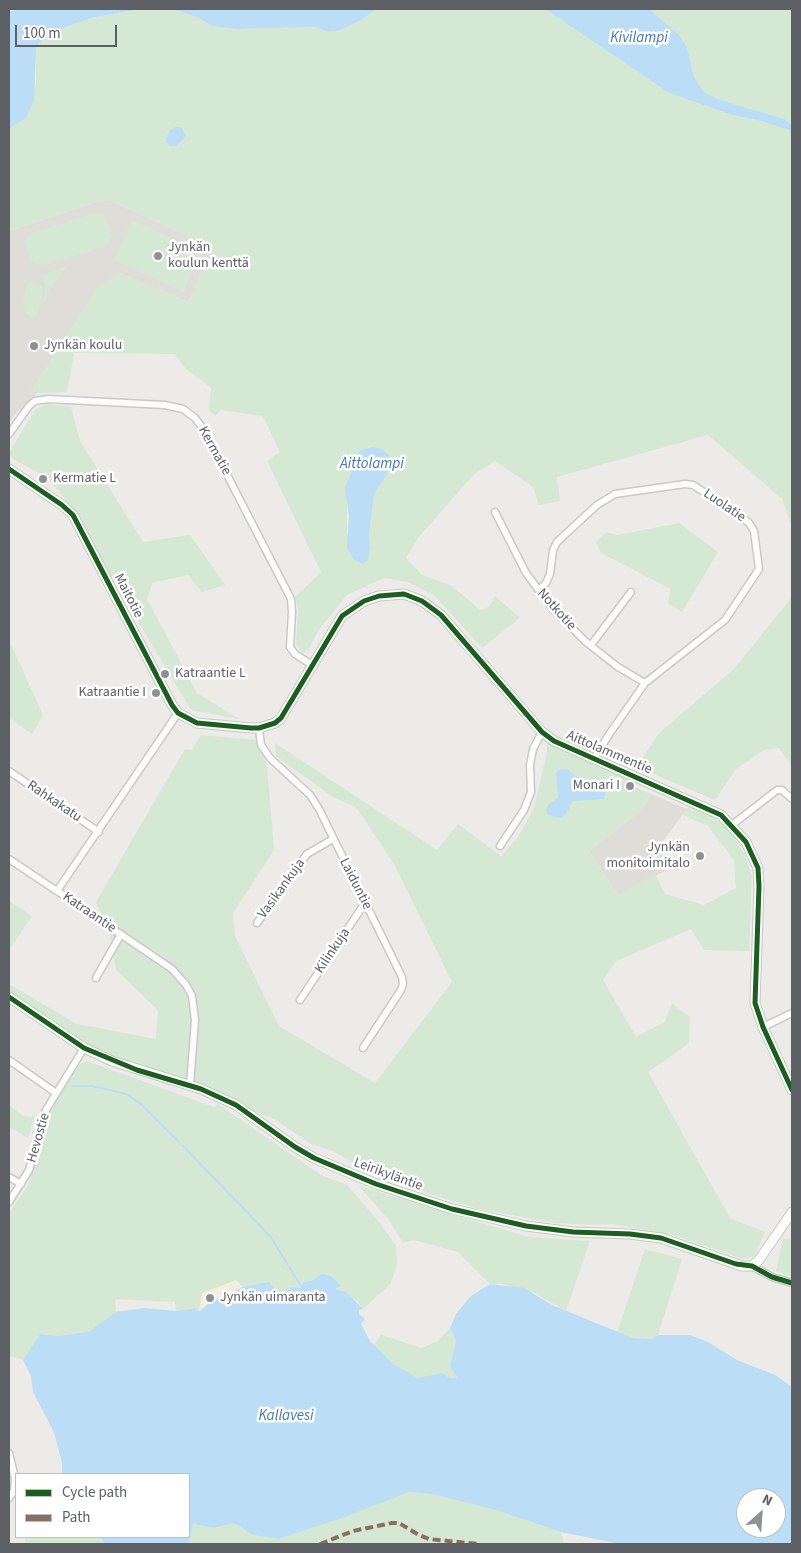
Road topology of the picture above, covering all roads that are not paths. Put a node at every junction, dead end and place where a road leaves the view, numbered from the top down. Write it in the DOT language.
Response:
graph roads {
  1 [pos="9,434"];
  2 [pos="9,469"];
  3 [pos="495,512"];
  4 [pos="539,590"];
  5 [pos="631,592"];
  6 [pos="591,646"];
  7 [pos="312,665"];
  8 [pos="645,683"];
  9 [pos="178,713"];
  10 [pos="260,728"];
  11 [pos="542,732"];
  12 [pos="593,760"];
  13 [pos="9,772"];
  14 [pos="792,799"];
  15 [pos="732,825"];
  16 [pos="99,832"];
  17 [pos="333,839"];
  18 [pos="500,846"];
  19 [pos="9,858"];
  20 [pos="57,891"];
  21 [pos="366,903"];
  22 [pos="257,923"];
  23 [pos="121,934"];
  24 [pos="96,978"];
  25 [pos="9,997"];
  26 [pos="300,1000"];
  27 [pos="792,1013"];
  28 [pos="763,1027"];
  29 [pos="84,1048"];
  30 [pos="362,1048"];
  31 [pos="9,1060"];
  32 [pos="190,1085"];
  33 [pos="792,1090"];
  34 [pos="56,1093"];
  35 [pos="9,1177"];
  36 [pos="21,1184"];
  37 [pos="9,1202"];
  38 [pos="792,1212"];
  39 [pos="752,1266"];
  40 [pos="792,1282"];
  41 [pos="9,1453"];
  42 [pos="15,1478"];
  43 [pos="9,1498"];
  1 -- 7 [label="street, Kermatie"];
  2 -- 9 [label="street, Maitotie"];
  3 -- 4 [label="street, Notkotie"];
  4 -- 6 [label="street, Notkotie"];
  4 -- 8 [label="street, Luolatie"];
  5 -- 6 [label="street"];
  6 -- 8 [label="street, Notkotie"];
  7 -- 10 [label="street, Aittolammentie"];
  7 -- 11 [label="street, Aittolammentie"];
  8 -- 12 [label="street, Luolatie"];
  9 -- 10 [label="street, Aittolammentie"];
  9 -- 16 [label="street, Katraantie"];
  10 -- 17 [label="street, Laiduntie"];
  11 -- 12 [label="street, Aittolammentie"];
  11 -- 18 [label="street"];
  12 -- 15 [label="street, Aittolammentie"];
  13 -- 16 [label="street, Rahkakatu"];
  14 -- 15 [label="street"];
  15 -- 28 [label="street, Aittolammentie"];
  16 -- 20 [label="street, Katraantie"];
  17 -- 21 [label="street, Laiduntie"];
  17 -- 22 [label="street, Vasikankuja"];
  19 -- 20 [label="street"];
  20 -- 23 [label="street, Katraantie"];
  21 -- 26 [label="street, Kilinkuja"];
  21 -- 30 [label="street, Laiduntie"];
  23 -- 24 [label="street"];
  23 -- 32 [label="street, Katraantie"];
  25 -- 29 [label="street, Leirikyläntie"];
  27 -- 28 [label="street"];
  28 -- 33 [label="street, Aittolammentie"];
  29 -- 32 [label="street, Leirikyläntie"];
  29 -- 34 [label="street, Hevostie"];
  31 -- 34 [label="street"];
  32 -- 39 [label="street, Leirikyläntie"];
  34 -- 36 [label="street, Hevostie"];
  35 -- 36 [label="street"];
  36 -- 37 [label="street, Hevostie"];
  38 -- 39 [label="street"];
  39 -- 40 [label="street, Leirikyläntie"];
  41 -- 42 [label="street"];
  42 -- 43 [label="street"];
}
